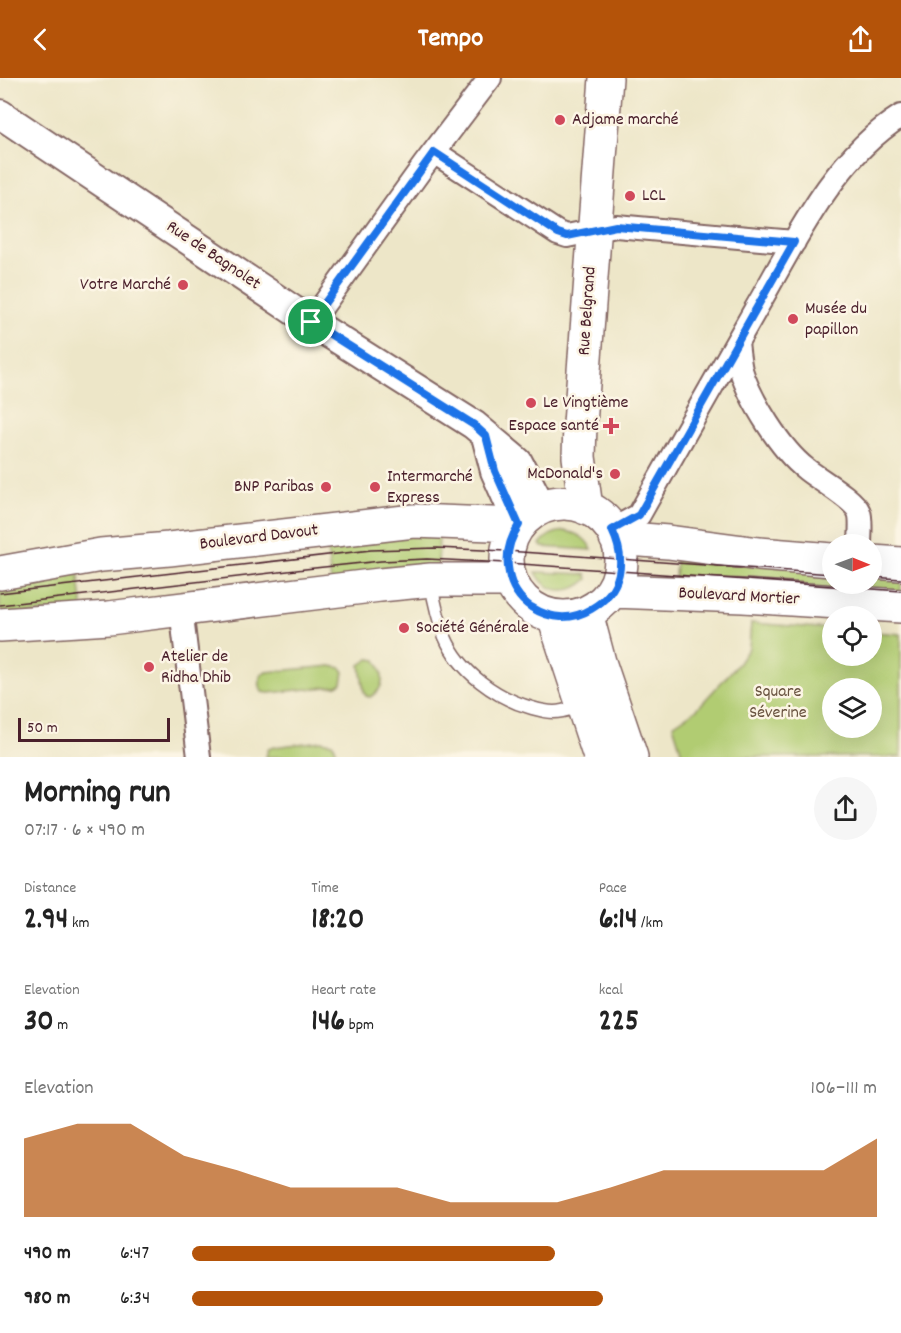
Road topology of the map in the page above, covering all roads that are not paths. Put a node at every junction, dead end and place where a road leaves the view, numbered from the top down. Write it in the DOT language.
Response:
graph roads {
  1 [pos="490,78"];
  2 [pos="606,78"];
  3 [pos="0,114"];
  4 [pos="901,116"];
  5 [pos="434,152"];
  6 [pos="594,230"];
  7 [pos="794,242"];
  8 [pos="311,322"];
  9 [pos="737,342"];
  10 [pos="586,508"];
  11 [pos="530,517"];
  12 [pos="614,534"];
  13 [pos="860,534"];
  14 [pos="822,559"];
  15 [pos="882,563"];
  16 [pos="901,564"];
  17 [pos="0,573"];
  18 [pos="431,580"];
  19 [pos="510,580"];
  20 [pos="600,606"];
  21 [pos="901,606"];
  22 [pos="181,609"];
  23 [pos="554,617"];
  24 [pos="0,625"];
  25 [pos="582,705"];
  26 [pos="596,755"];
  27 [pos="199,757"];
  28 [pos="631,757"];
  1 -- 5 [label="street"];
  2 -- 6 [label="main road, Rue Belgrand"];
  3 -- 8 [label="street, Rue de Bagnolet"];
  4 -- 7 [label="street"];
  5 -- 6 [label="street"];
  5 -- 8 [label="street"];
  6 -- 7 [label="street"];
  6 -- 10 [label="main road, Rue Belgrand"];
  7 -- 9 [label="street"];
  8 -- 11 [label="street, Rue de Bagnolet"];
  9 -- 12 [label="street"];
  9 -- 13 [label="street"];
  10 -- 11 [label="main road"];
  10 -- 12 [label="main road"];
  11 -- 17 [label="main road, Boulevard Davout"];
  11 -- 19 [label="main road"];
  12 -- 14 [label="main road"];
  12 -- 20 [label="main road"];
  15 -- 16 [label="main road"];
  18 -- 19 [label="main road"];
  18 -- 22 [label="main road"];
  18 -- 25 [label="lane"];
  19 -- 23 [label="main road"];
  20 -- 21 [label="main road, Boulevard Mortier"];
  20 -- 23 [label="main road"];
  20 -- 28 [label="main road"];
  22 -- 24 [label="main road"];
  22 -- 27 [label="street"];
  23 -- 25 [label="main road"];
  25 -- 26 [label="main road"];
}
